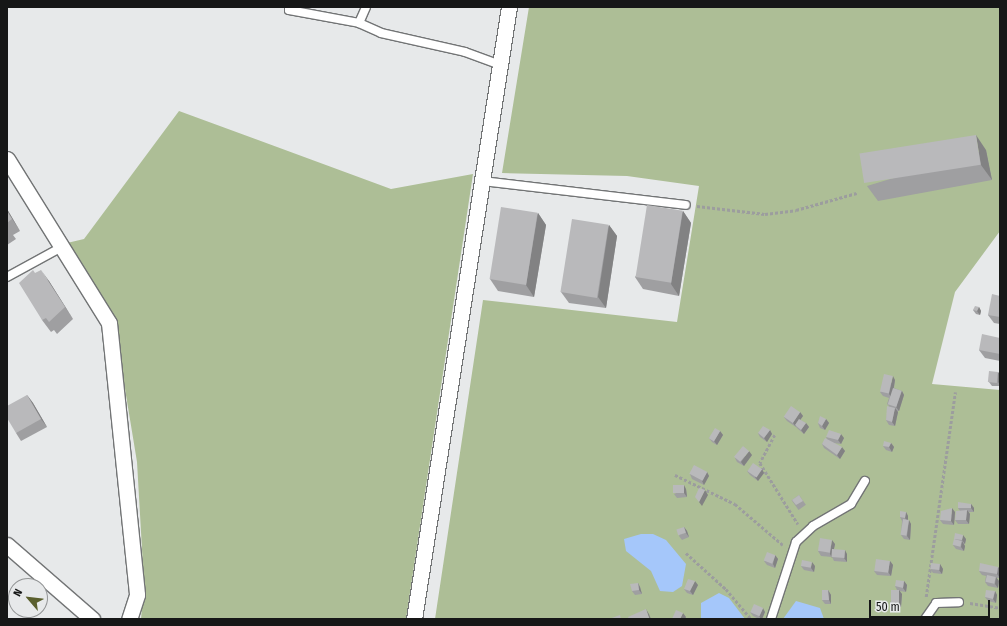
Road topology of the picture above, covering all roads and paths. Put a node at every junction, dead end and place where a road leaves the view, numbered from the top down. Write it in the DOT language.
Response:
graph roads {
  1 [pos="289,7"];
  2 [pos="366,7"];
  3 [pos="509,7"];
  4 [pos="360,23"];
  5 [pos="500,64"];
  6 [pos="7,159"];
  7 [pos="482,181"];
  8 [pos="857,193"];
  9 [pos="686,205"];
  10 [pos="62,247"];
  11 [pos="7,277"];
  12 [pos="955,392"];
  13 [pos="775,435"];
  14 [pos="675,475"];
  15 [pos="865,481"];
  16 [pos="799,539"];
  17 [pos="7,545"];
  18 [pos="686,553"];
  19 [pos="793,553"];
  20 [pos="959,602"];
  21 [pos="929,608"];
  22 [pos="1000,608"];
  23 [pos="92,619"];
  24 [pos="129,619"];
  25 [pos="414,619"];
  26 [pos="750,619"];
  27 [pos="771,619"];
  28 [pos="925,619"];
  1 -- 4 [label="lane"];
  2 -- 4 [label="lane"];
  3 -- 5 [label="street"];
  4 -- 5 [label="lane"];
  5 -- 7 [label="street"];
  6 -- 10 [label="street"];
  7 -- 9 [label="lane"];
  7 -- 25 [label="street"];
  8 -- 9 [label="path"];
  10 -- 11 [label="lane"];
  10 -- 24 [label="street"];
  12 -- 21 [label="path"];
  13 -- 16 [label="path"];
  14 -- 19 [label="path"];
  15 -- 16 [label="lane"];
  16 -- 19 [label="lane"];
  17 -- 23 [label="street"];
  18 -- 26 [label="path"];
  19 -- 27 [label="lane"];
  20 -- 21 [label="lane"];
  20 -- 22 [label="path"];
  21 -- 28 [label="lane"];
}
